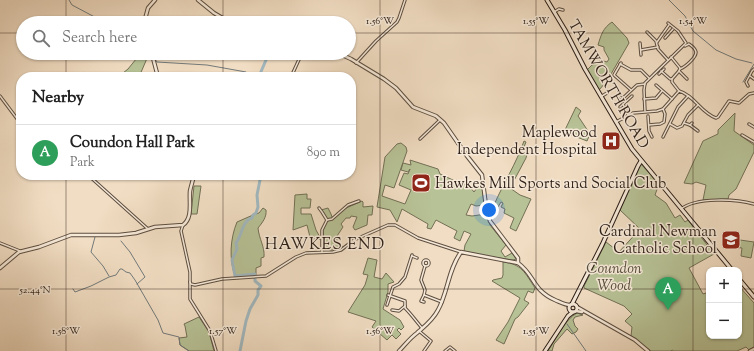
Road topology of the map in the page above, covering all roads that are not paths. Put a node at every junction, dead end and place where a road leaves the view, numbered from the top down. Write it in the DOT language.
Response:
graph roads {
  1 [pos="155,0"];
  2 [pos="198,0"];
  3 [pos="405,0"];
  4 [pos="546,0"];
  5 [pos="563,10"];
  6 [pos="554,12"];
  7 [pos="146,16"];
  8 [pos="220,16"];
  9 [pos="673,29"];
  10 [pos="647,32"];
  11 [pos="665,38"];
  12 [pos="657,42"];
  13 [pos="640,43"];
  14 [pos="685,46"];
  15 [pos="658,47"];
  16 [pos="641,50"];
  17 [pos="641,55"];
  18 [pos="671,58"];
  19 [pos="152,60"];
  20 [pos="299,60"];
  21 [pos="352,60"];
  22 [pos="668,60"];
  23 [pos="356,62"];
  24 [pos="664,69"];
  25 [pos="754,69"];
  26 [pos="679,70"];
  27 [pos="662,71"];
  28 [pos="156,72"];
  29 [pos="293,72"];
  30 [pos="659,74"];
  31 [pos="750,76"];
  32 [pos="649,78"];
  33 [pos="754,78"];
  34 [pos="672,79"];
  35 [pos="688,79"];
  36 [pos="645,84"];
  37 [pos="656,84"];
  38 [pos="748,86"];
  39 [pos="631,90"];
  40 [pos="662,91"];
  41 [pos="679,91"];
  42 [pos="754,92"];
  43 [pos="607,93"];
  44 [pos="0,96"];
  45 [pos="601,96"];
  46 [pos="619,96"];
  47 [pos="632,96"];
  48 [pos="688,96"];
  49 [pos="644,99"];
  50 [pos="672,99"];
  51 [pos="623,104"];
  52 [pos="698,105"];
  53 [pos="620,107"];
  54 [pos="663,109"];
  55 [pos="645,111"];
  56 [pos="628,115"];
  57 [pos="648,116"];
  58 [pos="16,117"];
  59 [pos="440,119"];
  60 [pos="616,122"];
  61 [pos="684,123"];
  62 [pos="692,123"];
  63 [pos="669,124"];
  64 [pos="749,124"];
  65 [pos="649,125"];
  66 [pos="690,126"];
  67 [pos="754,127"];
  68 [pos="698,131"];
  69 [pos="742,135"];
  70 [pos="652,137"];
  71 [pos="663,137"];
  72 [pos="420,139"];
  73 [pos="754,142"];
  74 [pos="642,161"];
  75 [pos="94,180"];
  76 [pos="193,180"];
  77 [pos="359,201"];
  78 [pos="754,204"];
  79 [pos="319,208"];
  80 [pos="681,209"];
  81 [pos="326,220"];
  82 [pos="183,225"];
  83 [pos="176,226"];
  84 [pos="148,229"];
  85 [pos="181,231"];
  86 [pos="0,243"];
  87 [pos="16,250"];
  88 [pos="21,252"];
  89 [pos="322,252"];
  90 [pos="461,252"];
  91 [pos="16,254"];
  92 [pos="417,258"];
  93 [pos="518,263"];
  94 [pos="425,266"];
  95 [pos="729,267"];
  96 [pos="0,268"];
  97 [pos="190,282"];
  98 [pos="742,283"];
  99 [pos="195,285"];
  100 [pos="190,288"];
  101 [pos="389,295"];
  102 [pos="424,295"];
  103 [pos="754,297"];
  104 [pos="424,302"];
  105 [pos="442,302"];
  106 [pos="387,305"];
  107 [pos="405,306"];
  108 [pos="572,307"];
  109 [pos="392,310"];
  110 [pos="422,328"];
  111 [pos="419,331"];
  112 [pos="754,349"];
  113 [pos="216,351"];
  114 [pos="399,351"];
  115 [pos="424,351"];
  116 [pos="445,351"];
  117 [pos="455,351"];
  118 [pos="545,351"];
  119 [pos="648,351"];
  120 [pos="750,351"];
  1 -- 7 [label="street"];
  2 -- 8 [label="street"];
  3 -- 23 [label="street"];
  4 -- 6 [label="main road, TAMWORTH ROAD"];
  5 -- 6 [label="street"];
  6 -- 45 [label="main road, TAMWORTH ROAD"];
  9 -- 11 [label="street"];
  9 -- 12 [label="street"];
  9 -- 18 [label="street"];
  10 -- 12 [label="street"];
  12 -- 15 [label="street"];
  13 -- 16 [label="street"];
  14 -- 26 [label="street"];
  15 -- 16 [label="street"];
  15 -- 22 [label="street"];
  16 -- 17 [label="street"];
  18 -- 22 [label="street"];
  18 -- 26 [label="street"];
  19 -- 28 [label="street"];
  20 -- 29 [label="street"];
  21 -- 23 [label="street"];
  22 -- 32 [label="street"];
  23 -- 59 [label="street"];
  24 -- 27 [label="street"];
  25 -- 31 [label="street"];
  26 -- 34 [label="street"];
  26 -- 35 [label="street"];
  27 -- 30 [label="street"];
  27 -- 34 [label="street"];
  31 -- 33 [label="street"];
  31 -- 38 [label="street"];
  32 -- 36 [label="street"];
  32 -- 39 [label="street"];
  34 -- 41 [label="street"];
  36 -- 39 [label="street"];
  36 -- 49 [label="street"];
  37 -- 40 [label="street"];
  39 -- 46 [label="street"];
  40 -- 49 [label="street"];
  40 -- 50 [label="street"];
  41 -- 48 [label="street"];
  41 -- 50 [label="street"];
  42 -- 52 [label="street"];
  43 -- 45 [label="street"];
  44 -- 58 [label="street"];
  45 -- 60 [label="main road, TAMWORTH ROAD"];
  47 -- 51 [label="street"];
  48 -- 52 [label="street"];
  48 -- 63 [label="street"];
  49 -- 55 [label="street"];
  50 -- 54 [label="street"];
  51 -- 53 [label="street"];
  51 -- 56 [label="street"];
  52 -- 61 [label="street"];
  54 -- 55 [label="street"];
  54 -- 65 [label="street"];
  55 -- 56 [label="street"];
  56 -- 60 [label="street"];
  57 -- 65 [label="street"];
  59 -- 72 [label="street"];
  59 -- 93 [label="street"];
  60 -- 74 [label="main road, TAMWORTH ROAD"];
  61 -- 63 [label="street"];
  61 -- 66 [label="street"];
  62 -- 66 [label="street"];
  63 -- 71 [label="street"];
  64 -- 67 [label="street"];
  65 -- 70 [label="street"];
  66 -- 68 [label="street"];
  69 -- 73 [label="street"];
  74 -- 80 [label="main road, TAMWORTH ROAD"];
  74 -- 108 [label="main road"];
  75 -- 84 [label="street"];
  76 -- 82 [label="street"];
  77 -- 81 [label="street"];
  78 -- 80 [label="street"];
  79 -- 81 [label="street"];
  80 -- 95 [label="main road, TAMWORTH ROAD"];
  81 -- 89 [label="street"];
  82 -- 83 [label="street"];
  82 -- 85 [label="street"];
  83 -- 84 [label="street"];
  83 -- 85 [label="street"];
  84 -- 88 [label="street"];
  85 -- 97 [label="street"];
  86 -- 87 [label="street"];
  87 -- 88 [label="street"];
  87 -- 91 [label="street"];
  88 -- 91 [label="street"];
  89 -- 90 [label="street"];
  89 -- 99 [label="street"];
  90 -- 93 [label="street"];
  90 -- 105 [label="street"];
  91 -- 96 [label="street"];
  92 -- 101 [label="street"];
  93 -- 108 [label="street"];
  94 -- 102 [label="street"];
  97 -- 99 [label="street"];
  97 -- 100 [label="street"];
  98 -- 103 [label="main road"];
  99 -- 100 [label="street"];
  100 -- 113 [label="street"];
  101 -- 106 [label="street"];
  101 -- 107 [label="street"];
  102 -- 104 [label="street"];
  102 -- 105 [label="street"];
  105 -- 110 [label="street"];
  107 -- 109 [label="street"];
  107 -- 110 [label="street"];
  108 -- 118 [label="main road"];
  108 -- 119 [label="street"];
  110 -- 111 [label="street"];
  111 -- 114 [label="street"];
  111 -- 115 [label="street"];
  112 -- 120 [label="street"];
  116 -- 117 [label="street"];
}
